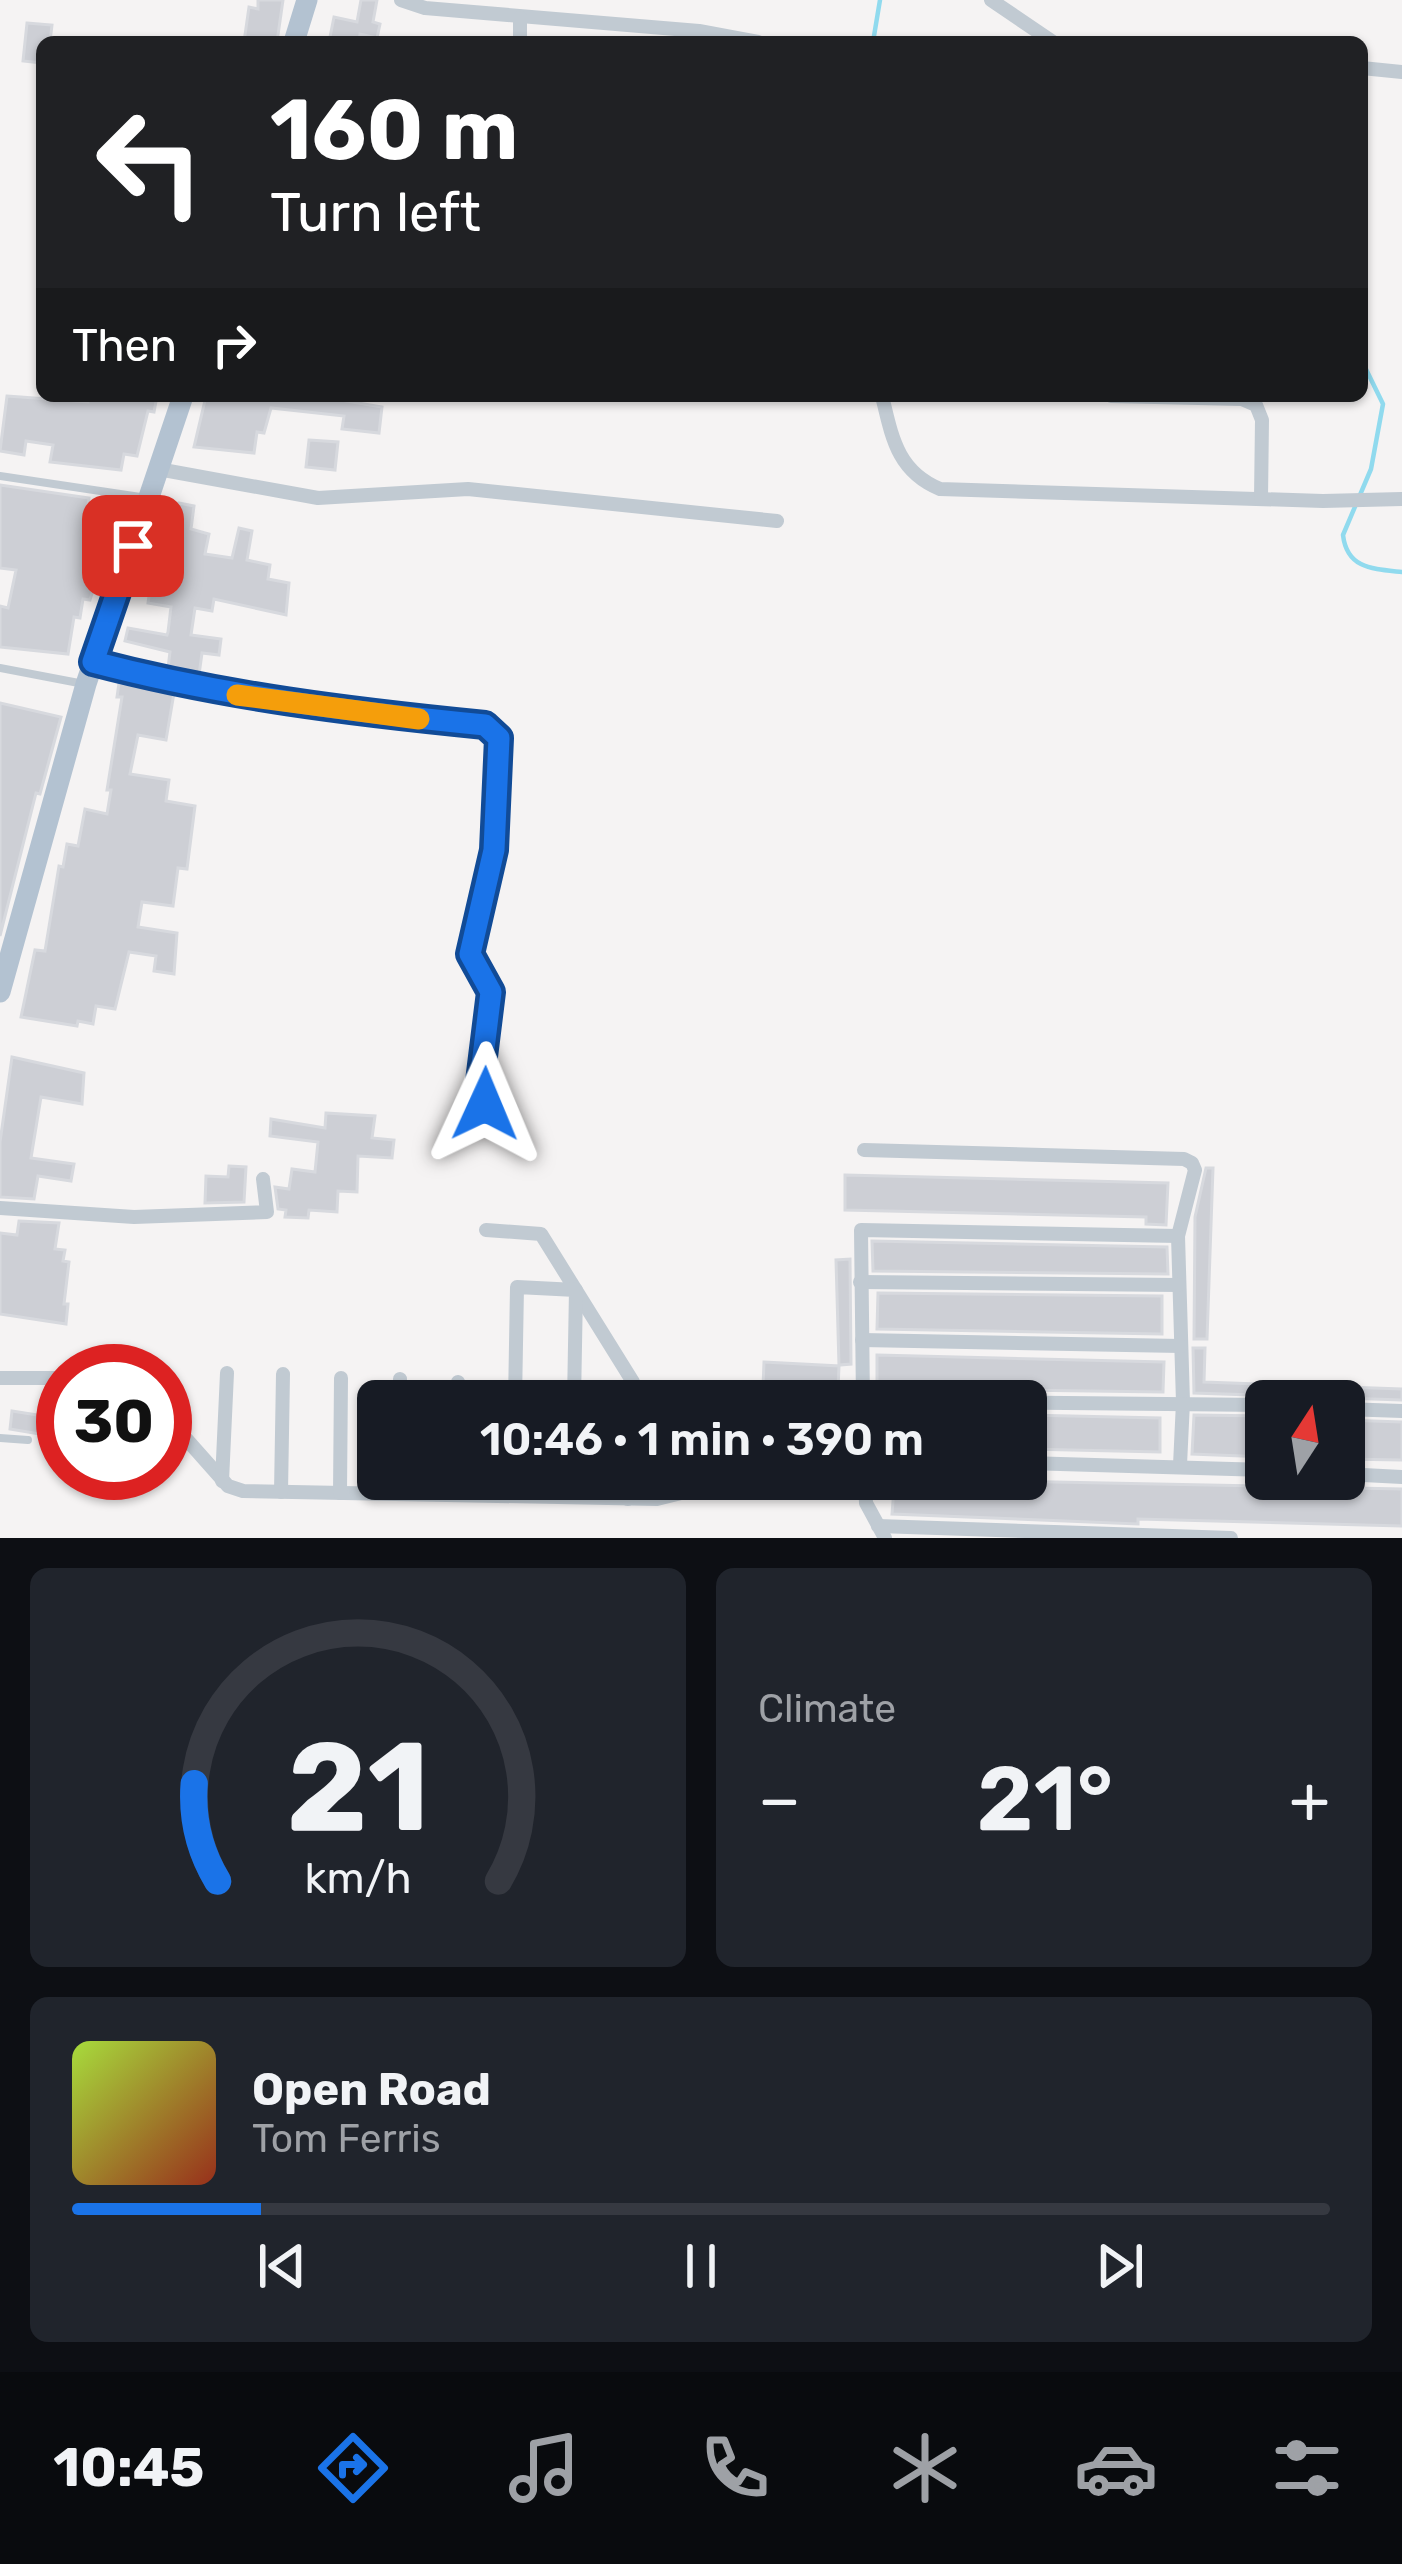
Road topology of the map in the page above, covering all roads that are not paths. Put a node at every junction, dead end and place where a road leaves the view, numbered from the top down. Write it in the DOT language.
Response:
graph roads {
  1 [pos="307,0"];
  2 [pos="401,0"];
  3 [pos="991,0"];
  4 [pos="520,18"];
  5 [pos="296,36"];
  6 [pos="520,36"];
  7 [pos="729,36"];
  8 [pos="1044,36"];
  9 [pos="1368,69"];
  10 [pos="1402,72"];
  11 [pos="181,402"];
  12 [pos="883,402"];
  13 [pos="1249,402"];
  14 [pos="158,469"];
  15 [pos="0,476"];
  16 [pos="148,498"];
  17 [pos="1261,498"];
  18 [pos="1394,499"];
  19 [pos="777,521"];
  20 [pos="0,668"];
  21 [pos="90,673"];
  22 [pos="0,992"];
  23 [pos="485,1104"];
  24 [pos="864,1150"];
  25 [pos="263,1179"];
  26 [pos="0,1208"];
  27 [pos="486,1230"];
  28 [pos="1178,1236"];
  29 [pos="860,1282"];
  30 [pos="1179,1286"];
  31 [pos="576,1290"];
  32 [pos="862,1340"];
  33 [pos="1181,1346"];
  34 [pos="227,1373"];
  35 [pos="283,1374"];
  36 [pos="0,1378"];
  37 [pos="36,1378"];
  38 [pos="341,1378"];
  39 [pos="515,1380"];
  40 [pos="574,1380"];
  41 [pos="632,1380"];
  42 [pos="863,1380"];
  43 [pos="1047,1402"];
  44 [pos="1183,1402"];
  45 [pos="1245,1405"];
  46 [pos="1365,1410"];
  47 [pos="1402,1412"];
  48 [pos="0,1438"];
  49 [pos="28,1440"];
  50 [pos="192,1446"];
  51 [pos="1047,1463"];
  52 [pos="1180,1465"];
  53 [pos="1245,1468"];
  54 [pos="1365,1475"];
  55 [pos="1402,1477"];
  56 [pos="223,1481"];
  57 [pos="357,1491"];
  58 [pos="281,1492"];
  59 [pos="340,1493"];
  60 [pos="866,1500"];
  61 [pos="882,1532"];
  62 [pos="1231,1538"];
  1 -- 5 [label="main road"];
  2 -- 4 [label="street"];
  3 -- 8 [label="street"];
  4 -- 6 [label="street"];
  4 -- 7 [label="street"];
  9 -- 10 [label="street"];
  11 -- 14 [label="main road"];
  12 -- 17 [label="street"];
  13 -- 17 [label="street"];
  14 -- 16 [label="main road"];
  14 -- 19 [label="street"];
  15 -- 16 [label="lane"];
  16 -- 21 [label="main road"];
  17 -- 18 [label="street"];
  20 -- 21 [label="lane"];
  21 -- 22 [label="main road"];
  21 -- 23 [label="street"];
  24 -- 28 [label="street"];
  25 -- 26 [label="street"];
  27 -- 31 [label="street"];
  28 -- 29 [label="street"];
  28 -- 30 [label="street"];
  29 -- 30 [label="street"];
  29 -- 32 [label="street"];
  30 -- 33 [label="street"];
  31 -- 39 [label="street"];
  31 -- 40 [label="street"];
  31 -- 41 [label="street"];
  32 -- 33 [label="street"];
  32 -- 42 [label="street"];
  33 -- 44 [label="street"];
  34 -- 56 [label="street"];
  35 -- 58 [label="street"];
  36 -- 37 [label="street"];
  38 -- 59 [label="street"];
  43 -- 44 [label="street"];
  44 -- 45 [label="street"];
  44 -- 52 [label="street"];
  46 -- 47 [label="street"];
  48 -- 49 [label="lane"];
  50 -- 56 [label="street"];
  51 -- 52 [label="street"];
  52 -- 53 [label="street"];
  54 -- 55 [label="street"];
  56 -- 58 [label="street"];
  57 -- 59 [label="street"];
  58 -- 59 [label="street"];
  60 -- 61 [label="street"];
  61 -- 62 [label="street"];
}
